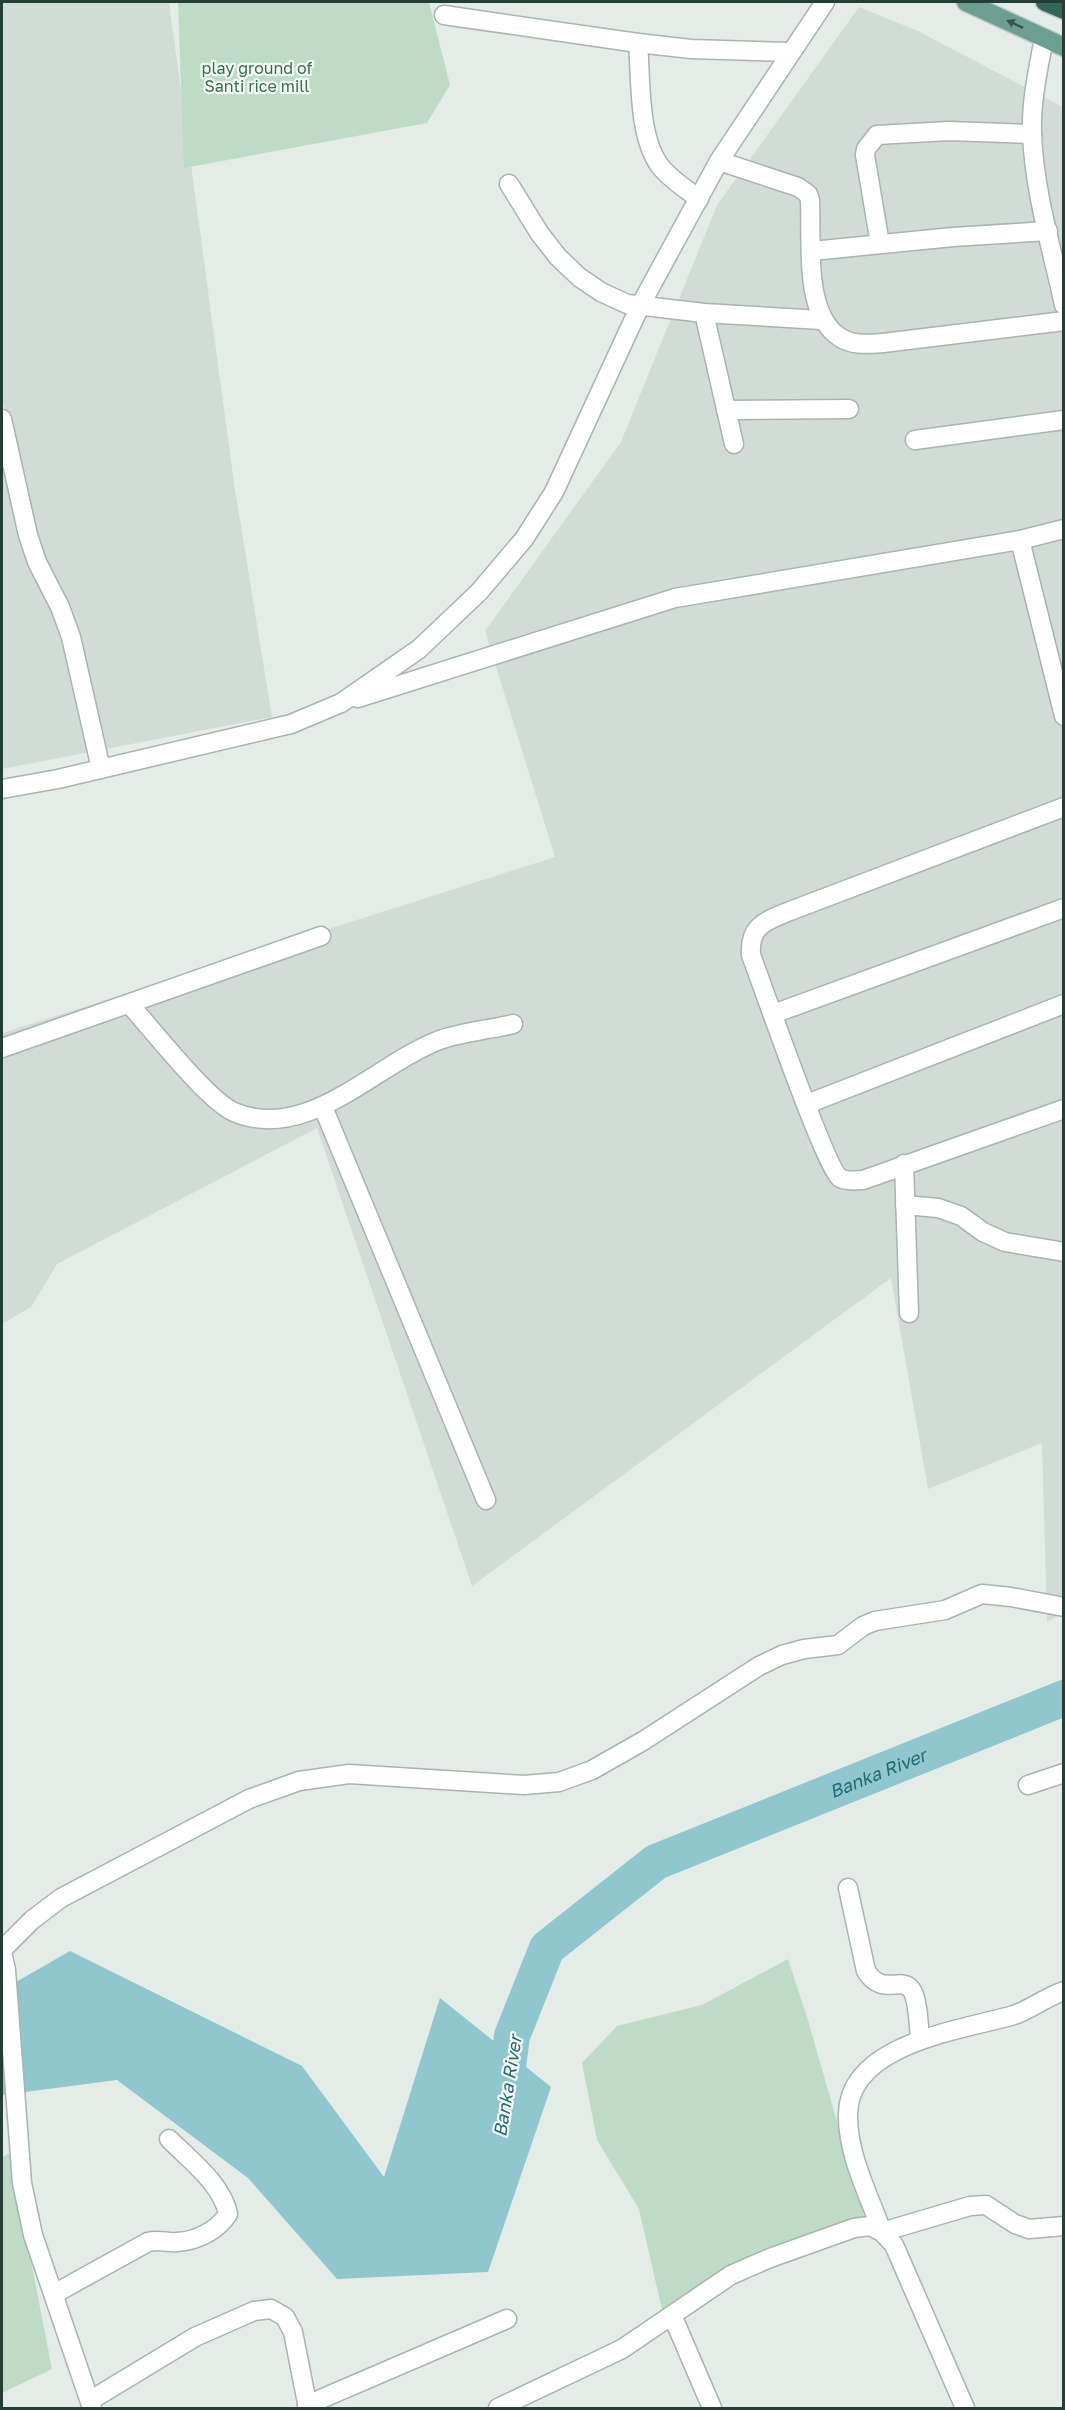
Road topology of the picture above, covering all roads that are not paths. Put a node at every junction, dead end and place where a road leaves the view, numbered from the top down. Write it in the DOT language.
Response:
graph roads {
  1 [pos="825,2"];
  2 [pos="966,2"];
  3 [pos="1045,2"];
  4 [pos="1064,10"];
  5 [pos="444,15"];
  6 [pos="1044,38"];
  7 [pos="638,43"];
  8 [pos="1064,47"];
  9 [pos="791,52"];
  10 [pos="1032,134"];
  11 [pos="719,161"];
  12 [pos="509,184"];
  13 [pos="699,199"];
  14 [pos="1048,231"];
  15 [pos="880,244"];
  16 [pos="812,251"];
  17 [pos="1064,305"];
  18 [pos="640,306"];
  19 [pos="704,313"];
  20 [pos="822,320"];
  21 [pos="1064,321"];
  22 [pos="849,409"];
  23 [pos="726,410"];
  24 [pos="2,419"];
  25 [pos="1064,420"];
  26 [pos="915,440"];
  27 [pos="734,444"];
  28 [pos="1064,529"];
  29 [pos="1020,540"];
  30 [pos="341,703"];
  31 [pos="1064,716"];
  32 [pos="101,769"];
  33 [pos="2,789"];
  34 [pos="1064,807"];
  35 [pos="1064,908"];
  36 [pos="321,936"];
  37 [pos="1064,1004"];
  38 [pos="130,1005"];
  39 [pos="773,1014"];
  40 [pos="513,1024"];
  41 [pos="2,1048"];
  42 [pos="807,1104"];
  43 [pos="323,1107"];
  44 [pos="1064,1109"];
  45 [pos="904,1164"];
  46 [pos="906,1205"];
  47 [pos="1064,1252"];
  48 [pos="909,1313"];
  49 [pos="486,1500"];
  50 [pos="1064,1607"];
  51 [pos="1064,1773"];
  52 [pos="1028,1785"];
  53 [pos="848,1888"];
  54 [pos="2,1951"];
  55 [pos="1064,1991"];
  56 [pos="920,2040"];
  57 [pos="170,2139"];
  58 [pos="1064,2226"];
  59 [pos="882,2232"];
  60 [pos="54,2294"];
  61 [pos="672,2314"];
  62 [pos="507,2319"];
  63 [pos="91,2404"];
  64 [pos="307,2407"];
  65 [pos="498,2409"];
  66 [pos="712,2409"];
  67 [pos="965,2409"];
  1 -- 9 [label="street"];
  6 -- 2 [label="main road, one-way"];
  3 -- 4 [label="highway"];
  5 -- 7 [label="street"];
  6 -- 8 [label="main road"];
  6 -- 10 [label="street"];
  7 -- 9 [label="street"];
  7 -- 13 [label="street"];
  9 -- 11 [label="street"];
  10 -- 14 [label="street"];
  10 -- 15 [label="street"];
  11 -- 13 [label="street"];
  11 -- 16 [label="street"];
  12 -- 18 [label="street"];
  13 -- 18 [label="street"];
  14 -- 15 [label="street"];
  14 -- 17 [label="street"];
  15 -- 16 [label="street"];
  16 -- 20 [label="street"];
  18 -- 19 [label="street"];
  18 -- 30 [label="street"];
  19 -- 20 [label="street"];
  19 -- 23 [label="street"];
  20 -- 21 [label="street"];
  22 -- 23 [label="street"];
  23 -- 27 [label="street"];
  24 -- 32 [label="street"];
  25 -- 26 [label="street"];
  28 -- 29 [label="street"];
  29 -- 30 [label="street"];
  29 -- 31 [label="street"];
  30 -- 32 [label="street"];
  32 -- 33 [label="street"];
  34 -- 39 [label="street"];
  35 -- 39 [label="street"];
  36 -- 38 [label="street"];
  37 -- 42 [label="street"];
  38 -- 41 [label="street"];
  38 -- 43 [label="street"];
  39 -- 42 [label="street"];
  40 -- 43 [label="street"];
  42 -- 45 [label="street"];
  43 -- 49 [label="street"];
  44 -- 45 [label="street"];
  45 -- 46 [label="street"];
  46 -- 47 [label="street"];
  46 -- 48 [label="street"];
  50 -- 54 [label="street"];
  51 -- 52 [label="street"];
  53 -- 56 [label="street"];
  54 -- 60 [label="street"];
  55 -- 56 [label="street"];
  56 -- 59 [label="street"];
  57 -- 60 [label="street"];
  58 -- 59 [label="street"];
  59 -- 61 [label="street"];
  59 -- 67 [label="street"];
  60 -- 63 [label="street"];
  61 -- 65 [label="street"];
  61 -- 66 [label="street"];
  62 -- 64 [label="street"];
  63 -- 64 [label="street"];
}
